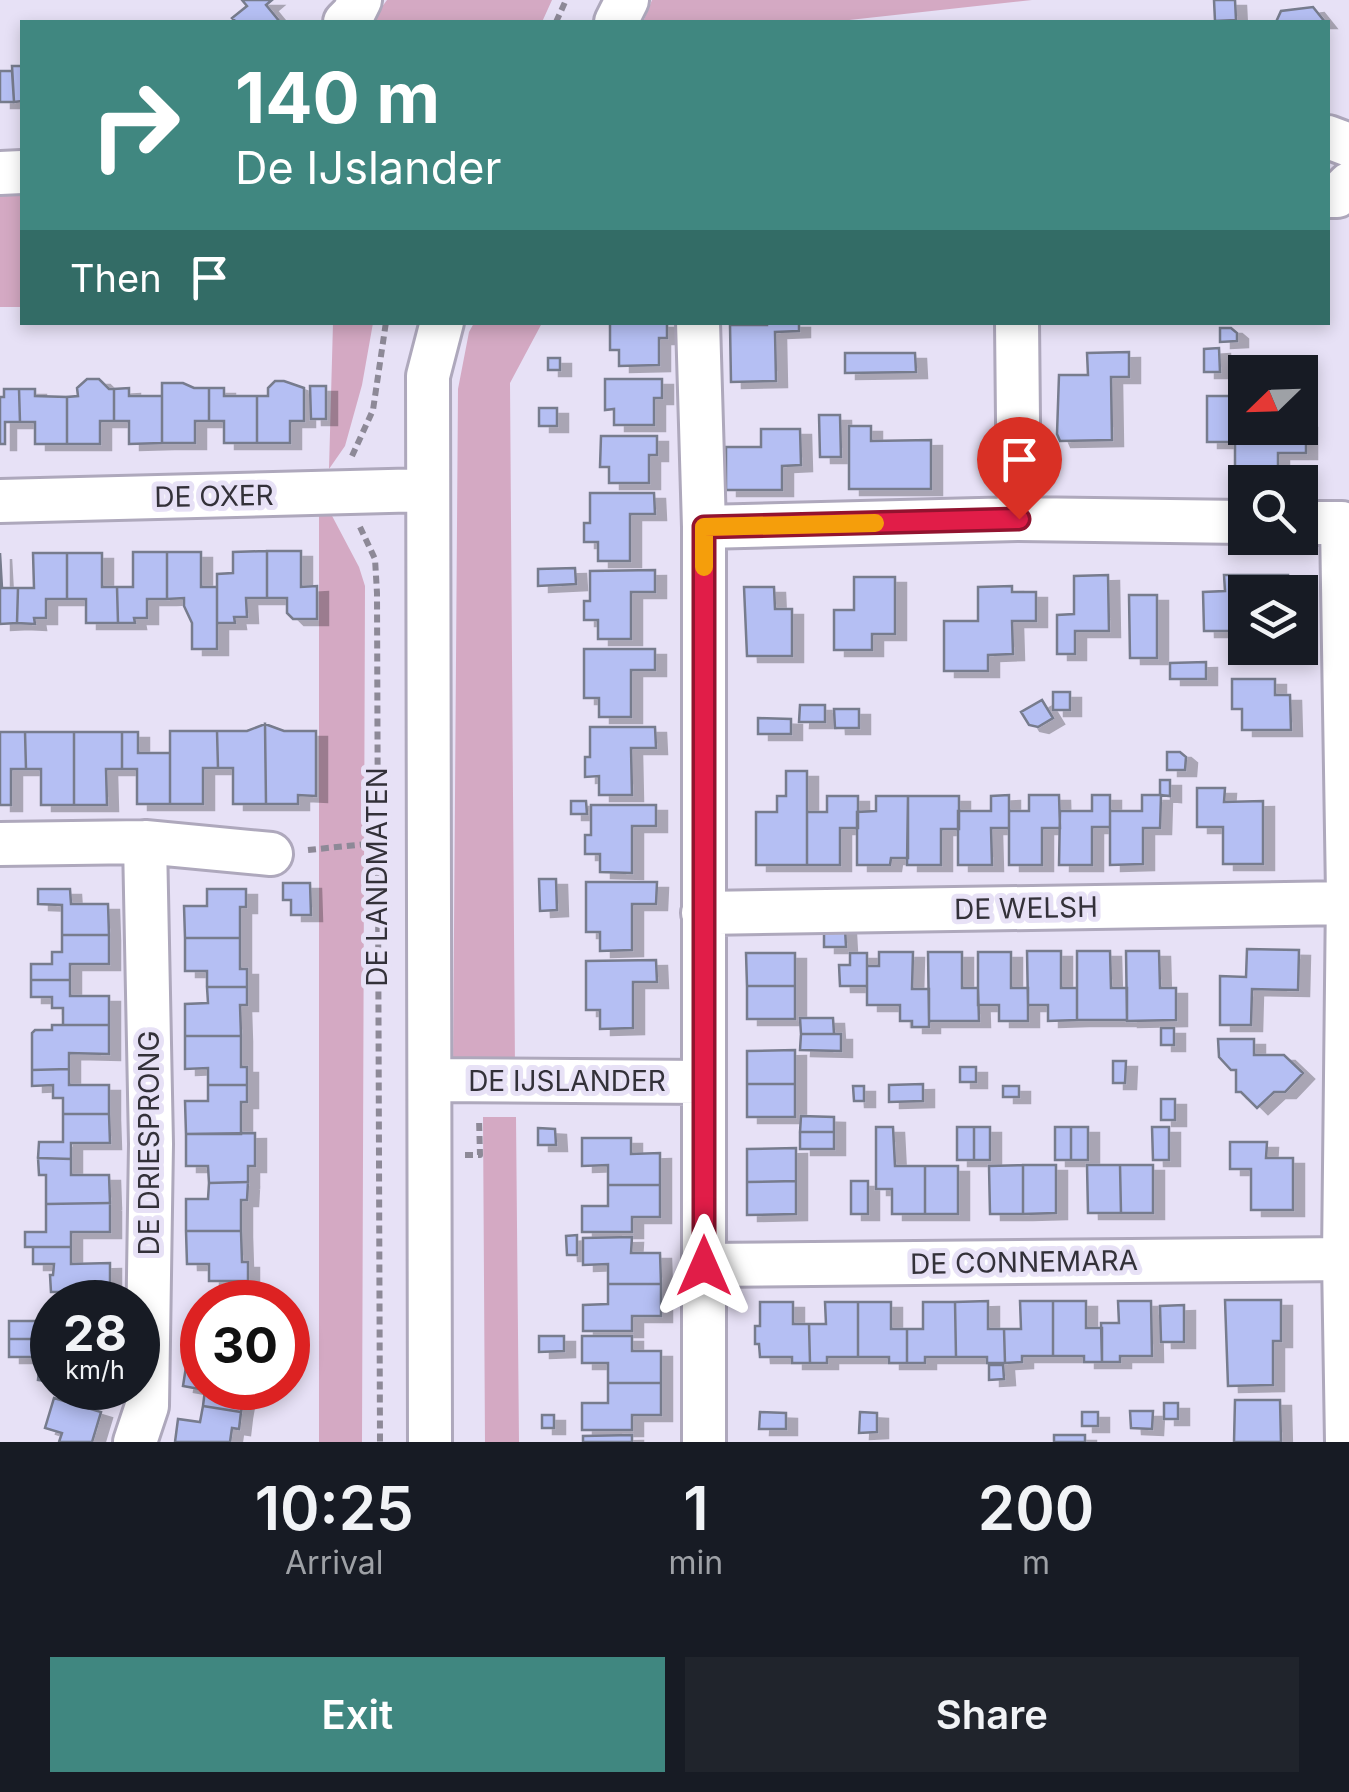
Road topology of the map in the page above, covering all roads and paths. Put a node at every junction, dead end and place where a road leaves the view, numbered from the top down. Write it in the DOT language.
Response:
graph roads {
  1 [pos="386,325"];
  2 [pos="441,325"];
  3 [pos="698,325"];
  4 [pos="1017,325"];
  5 [pos="428,490"];
  6 [pos="350,494"];
  7 [pos="0,501"];
  8 [pos="1019,519"];
  9 [pos="1228,522"];
  10 [pos="1318,523"];
  11 [pos="704,527"];
  12 [pos="145,842"];
  13 [pos="376,842"];
  14 [pos="0,844"];
  15 [pos="272,854"];
  16 [pos="1348,903"];
  17 [pos="704,913"];
  18 [pos="430,1080"];
  19 [pos="704,1082"];
  20 [pos="1344,1259"];
  21 [pos="704,1266"];
  22 [pos="135,1442"];
  23 [pos="380,1442"];
  24 [pos="430,1442"];
  25 [pos="704,1442"];
  26 [pos="1348,1442"];
  1 -- 6 [label="path, DE LANDMATEN"];
  2 -- 5 [label="street, DE LANDMATEN"];
  3 -- 11 [label="street, DE IJSLANDER"];
  4 -- 8 [label="street"];
  5 -- 6 [label="street, DE OXER"];
  5 -- 18 [label="street, DE LANDMATEN"];
  6 -- 7 [label="street, DE OXER"];
  6 -- 13 [label="path, DE LANDMATEN"];
  8 -- 9 [label="street"];
  8 -- 11 [label="street"];
  10 -- 16 [label="street"];
  11 -- 17 [label="street, DE IJSLANDER"];
  12 -- 14 [label="street"];
  12 -- 15 [label="street"];
  12 -- 22 [label="street, DE DRIESPRONG"];
  13 -- 15 [label="path"];
  13 -- 23 [label="path, DE LANDMATEN"];
  16 -- 17 [label="street, DE WELSH"];
  16 -- 20 [label="street"];
  17 -- 19 [label="street, DE IJSLANDER"];
  18 -- 19 [label="street, DE IJSLANDER"];
  18 -- 24 [label="street, DE LANDMATEN"];
  19 -- 21 [label="street, DE IJSLANDER"];
  20 -- 21 [label="street, DE CONNEMARA"];
  20 -- 26 [label="street"];
  21 -- 25 [label="street, DE IJSLANDER"];
}
